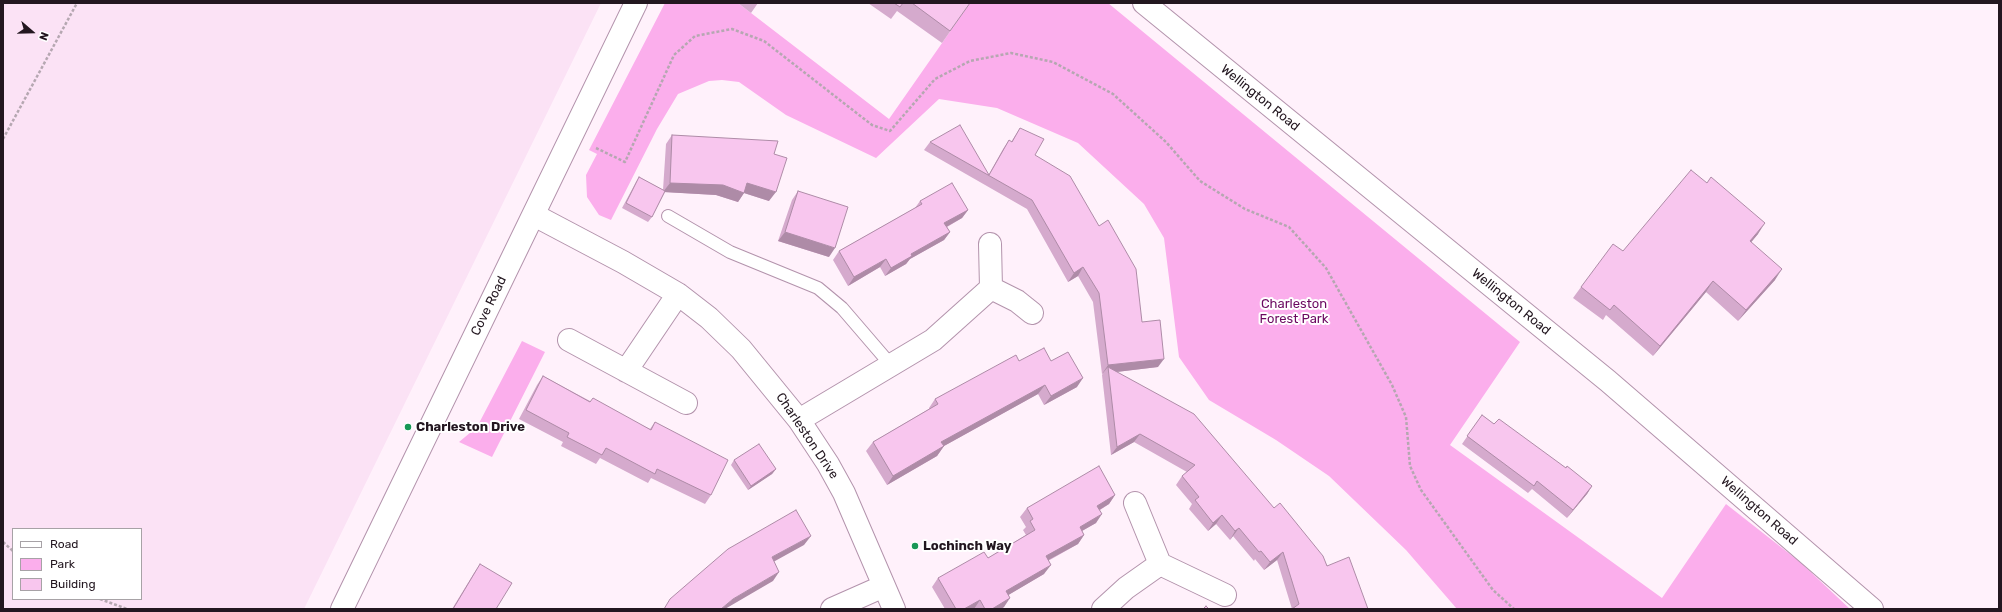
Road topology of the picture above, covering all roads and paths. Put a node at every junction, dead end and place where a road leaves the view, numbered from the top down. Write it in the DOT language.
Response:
graph roads {
  1 [pos="77,3"];
  2 [pos="636,3"];
  3 [pos="1144,3"];
  4 [pos="3,139"];
  5 [pos="595,148"];
  6 [pos="534,215"];
  7 [pos="668,216"];
  8 [pos="990,244"];
  9 [pos="991,288"];
  10 [pos="678,294"];
  11 [pos="1032,313"];
  12 [pos="569,340"];
  13 [pos="891,365"];
  14 [pos="626,371"];
  15 [pos="686,403"];
  16 [pos="799,420"];
  17 [pos="1135,503"];
  18 [pos="3,542"];
  19 [pos="12,550"];
  20 [pos="1160,564"];
  21 [pos="884,586"];
  22 [pos="1225,595"];
  23 [pos="103,600"];
  24 [pos="128,609"];
  25 [pos="342,609"];
  26 [pos="832,609"];
  27 [pos="894,609"];
  28 [pos="1102,609"];
  29 [pos="1514,609"];
  30 [pos="1872,609"];
  1 -- 4 [label="path"];
  2 -- 6 [label="street, Cove Road"];
  3 -- 30 [label="street, Wellington Road"];
  5 -- 29 [label="path"];
  6 -- 10 [label="street, Charleston Drive"];
  6 -- 25 [label="street, Cove Road"];
  7 -- 13 [label="lane"];
  8 -- 9 [label="street"];
  9 -- 11 [label="street"];
  9 -- 13 [label="street"];
  10 -- 14 [label="street"];
  10 -- 16 [label="street, Charleston Drive"];
  12 -- 14 [label="street"];
  13 -- 16 [label="street"];
  14 -- 15 [label="street"];
  16 -- 21 [label="street, Charleston Drive"];
  17 -- 20 [label="street"];
  18 -- 19 [label="path"];
  20 -- 22 [label="street"];
  20 -- 28 [label="street"];
  21 -- 26 [label="street"];
  21 -- 27 [label="street, Charleston Drive"];
  23 -- 24 [label="path"];
}
